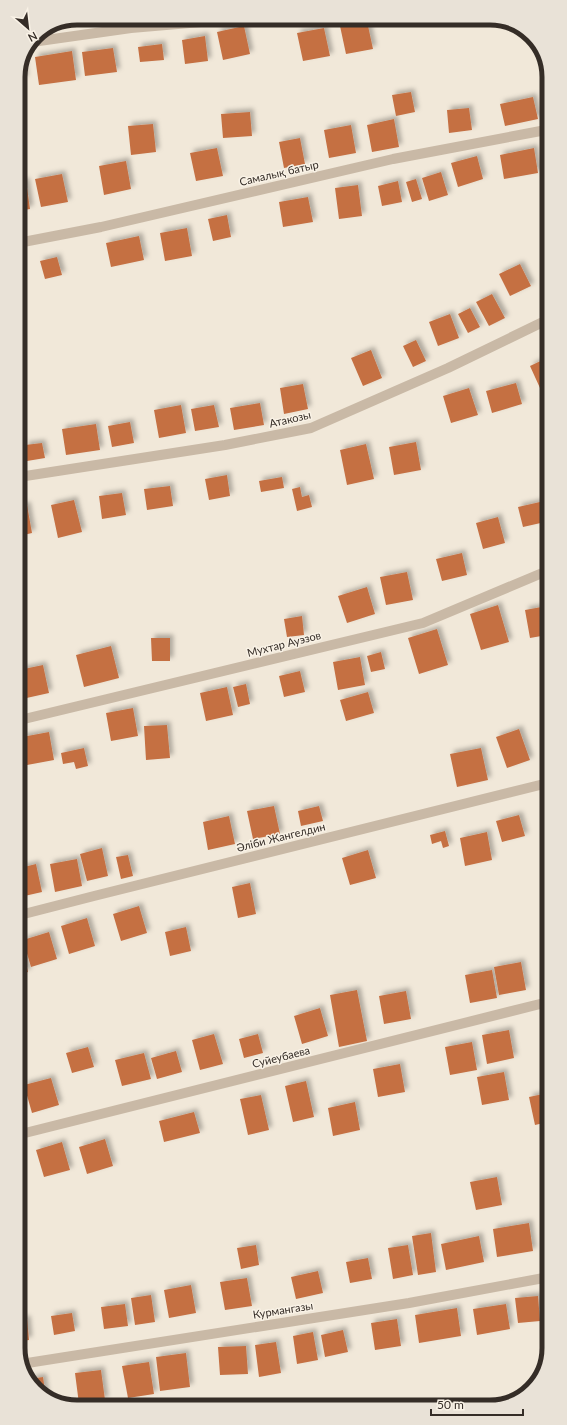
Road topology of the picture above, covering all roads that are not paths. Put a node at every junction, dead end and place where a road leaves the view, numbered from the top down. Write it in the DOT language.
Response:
graph roads {
  1 [pos="166,25"];
  2 [pos="48,40"];
  3 [pos="542,131"];
  4 [pos="25,242"];
  5 [pos="542,322"];
  6 [pos="25,476"];
  7 [pos="542,573"];
  8 [pos="25,719"];
  9 [pos="542,784"];
  10 [pos="25,914"];
  11 [pos="542,1004"];
  12 [pos="25,1133"];
  13 [pos="542,1278"];
  14 [pos="27,1363"];
  1 -- 2 [label="street"];
  3 -- 4 [label="street, Самалық батыр"];
  5 -- 6 [label="street, Атакозы"];
  7 -- 8 [label="street, Мухтар Ауэзов"];
  9 -- 10 [label="street, Әліби Жангелдин"];
  11 -- 12 [label="street, Суйеубаева"];
  13 -- 14 [label="street, Курмангазы"];
}
